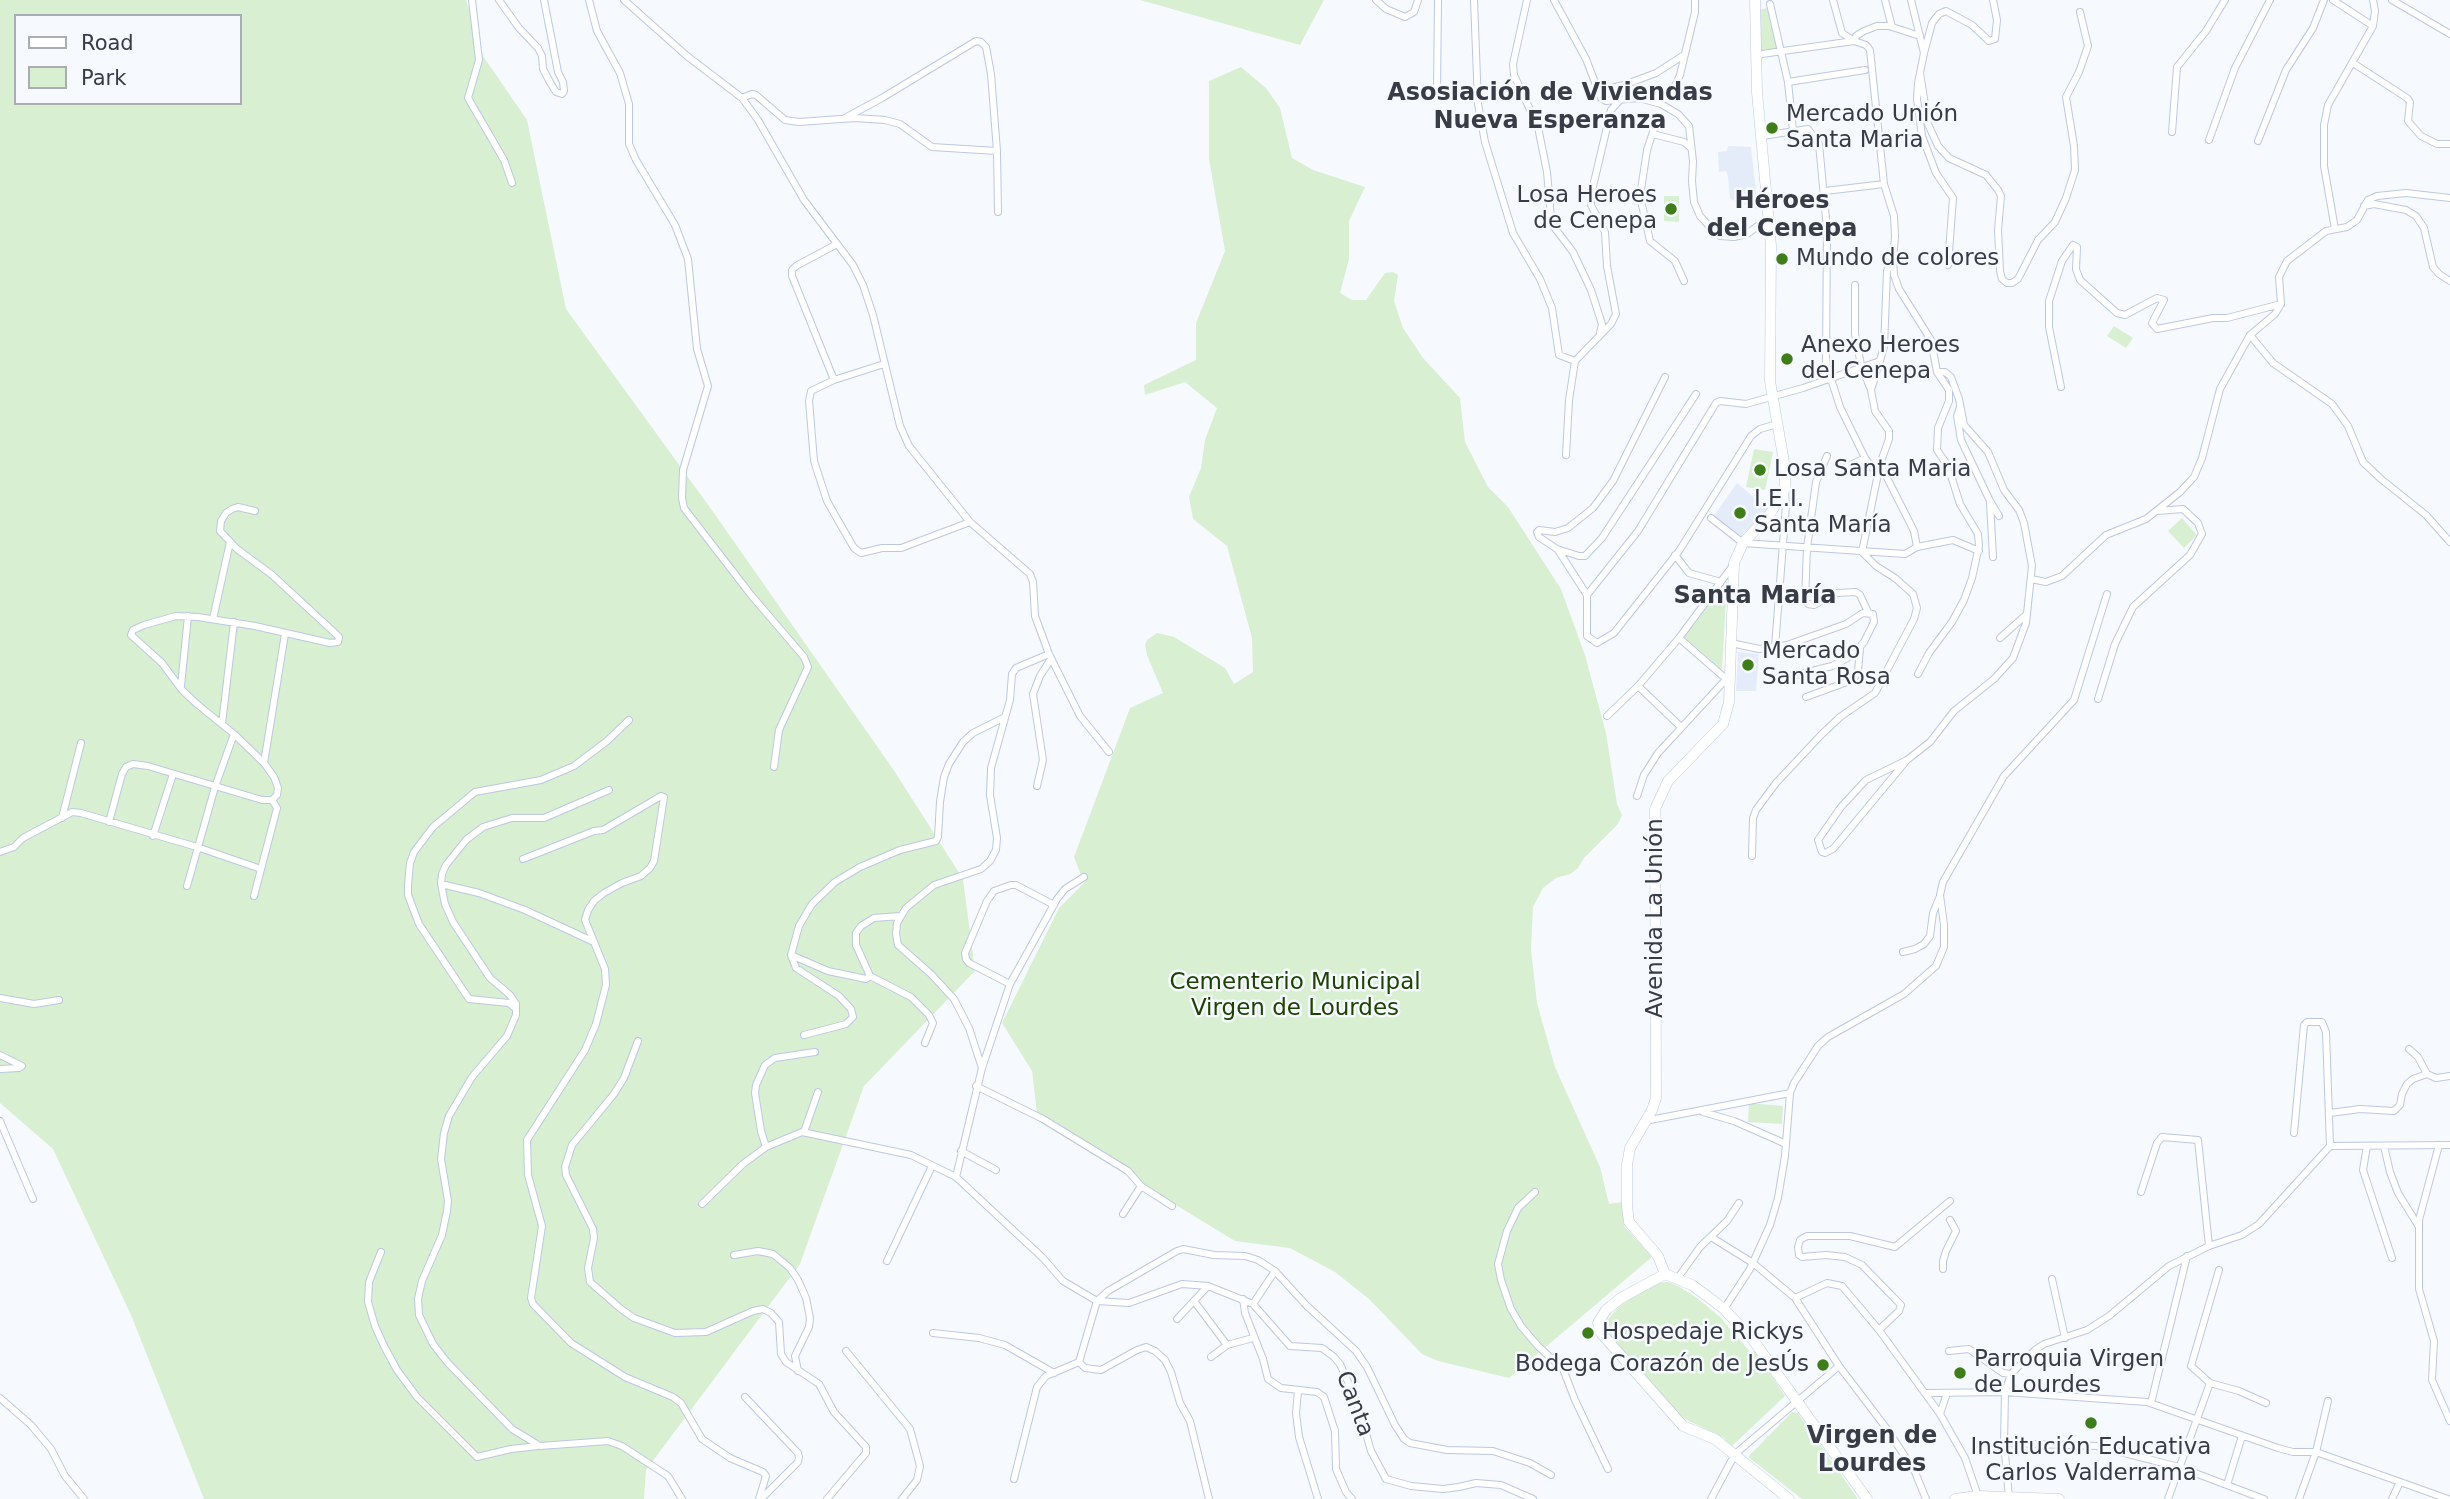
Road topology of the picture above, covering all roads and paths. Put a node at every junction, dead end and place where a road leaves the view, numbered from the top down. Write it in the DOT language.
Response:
graph roads {
  1 [pos="472,0"];
  2 [pos="499,0"];
  3 [pos="544,0"];
  4 [pos="589,0"];
  5 [pos="624,0"];
  6 [pos="1376,0"];
  7 [pos="1418,0"];
  8 [pos="1437,0"];
  9 [pos="1474,0"];
  10 [pos="1527,0"];
  11 [pos="1554,0"];
  12 [pos="1695,0"];
  13 [pos="1755,0"];
  14 [pos="1833,0"];
  15 [pos="1885,0"];
  16 [pos="1912,0"];
  17 [pos="1993,0"];
  18 [pos="2225,0"];
  19 [pos="2270,0"];
  20 [pos="2324,0"];
  21 [pos="2333,0"];
  22 [pos="2372,0"];
  23 [pos="2392,0"];
  24 [pos="1770,4"];
  25 [pos="2080,12"];
  26 [pos="2373,26"];
  27 [pos="1892,27"];
  28 [pos="2450,34"];
  29 [pos="1920,36"];
  30 [pos="1854,41"];
  31 [pos="1782,50"];
  32 [pos="1924,53"];
  33 [pos="1685,55"];
  34 [pos="1755,55"];
  35 [pos="2353,63"];
  36 [pos="1866,70"];
  37 [pos="1920,73"];
  38 [pos="1788,82"];
  39 [pos="1596,83"];
  40 [pos="1437,92"];
  41 [pos="742,98"];
  42 [pos="1639,98"];
  43 [pos="1619,101"];
  44 [pos="843,119"];
  45 [pos="1655,126"];
  46 [pos="1793,131"];
  47 [pos="2172,132"];
  48 [pos="1653,134"];
  49 [pos="1762,136"];
  50 [pos="2209,140"];
  51 [pos="2258,141"];
  52 [pos="2450,144"];
  53 [pos="1691,148"];
  54 [pos="997,151"];
  55 [pos="512,183"];
  56 [pos="1884,184"];
  57 [pos="1825,191"];
  58 [pos="2450,198"];
  59 [pos="2363,206"];
  60 [pos="998,212"];
  61 [pos="1767,219"];
  62 [pos="2335,229"];
  63 [pos="837,244"];
  64 [pos="1893,259"];
  65 [pos="1948,265"];
  66 [pos="1684,281"];
  67 [pos="2450,281"];
  68 [pos="1855,285"];
  69 [pos="2281,304"];
  70 [pos="1600,333"];
  71 [pos="2250,335"];
  72 [pos="1575,361"];
  73 [pos="1880,361"];
  74 [pos="884,364"];
  75 [pos="1862,368"];
  76 [pos="1937,372"];
  77 [pos="1665,377"];
  78 [pos="1831,378"];
  79 [pos="834,380"];
  80 [pos="2061,387"];
  81 [pos="1871,390"];
  82 [pos="1696,394"];
  83 [pos="1772,398"];
  84 [pos="1961,405"];
  85 [pos="1777,424"];
  86 [pos="1566,455"];
  87 [pos="1827,456"];
  88 [pos="1865,458"];
  89 [pos="1880,464"];
  90 [pos="1844,468"];
  91 [pos="1878,475"];
  92 [pos="1785,489"];
  93 [pos="1990,501"];
  94 [pos="255,511"];
  95 [pos="2155,511"];
  96 [pos="1999,516"];
  97 [pos="1711,518"];
  98 [pos="970,522"];
  99 [pos="230,542"];
  100 [pos="2450,542"];
  101 [pos="1743,543"];
  102 [pos="1782,546"];
  103 [pos="1917,547"];
  104 [pos="1807,548"];
  105 [pos="1557,549"];
  106 [pos="1979,551"];
  107 [pos="1862,552"];
  108 [pos="1675,555"];
  109 [pos="1993,557"];
  110 [pos="1734,563"];
  111 [pos="2031,579"];
  112 [pos="1721,582"];
  113 [pos="2108,594"];
  114 [pos="1587,595"];
  115 [pos="1868,612"];
  116 [pos="2027,614"];
  117 [pos="188,616"];
  118 [pos="212,619"];
  119 [pos="234,622"];
  120 [pos="285,634"];
  121 [pos="1679,638"];
  122 [pos="2000,638"];
  123 [pos="1731,643"];
  124 [pos="1775,647"];
  125 [pos="1860,649"];
  126 [pos="1050,657"];
  127 [pos="1918,674"];
  128 [pos="1792,676"];
  129 [pos="1727,677"];
  130 [pos="181,686"];
  131 [pos="1638,686"];
  132 [pos="1806,697"];
  133 [pos="2098,699"];
  134 [pos="1607,716"];
  135 [pos="1005,717"];
  136 [pos="629,720"];
  137 [pos="222,724"];
  138 [pos="1681,727"];
  139 [pos="234,734"];
  140 [pos="81,743"];
  141 [pos="1109,752"];
  142 [pos="1907,760"];
  143 [pos="264,763"];
  144 [pos="774,767"];
  145 [pos="173,774"];
  146 [pos="1037,786"];
  147 [pos="215,787"];
  148 [pos="608,790"];
  149 [pos="1637,796"];
  150 [pos="272,800"];
  151 [pos="62,818"];
  152 [pos="109,822"];
  153 [pos="153,836"];
  154 [pos="197,847"];
  155 [pos="0,852"];
  156 [pos="1752,856"];
  157 [pos="523,859"];
  158 [pos="261,869"];
  159 [pos="1084,877"];
  160 [pos="441,884"];
  161 [pos="187,886"];
  162 [pos="1940,895"];
  163 [pos="254,896"];
  164 [pos="1054,905"];
  165 [pos="900,916"];
  166 [pos="596,943"];
  167 [pos="1903,952"];
  168 [pos="791,954"];
  169 [pos="870,976"];
  170 [pos="1010,984"];
  171 [pos="0,998"];
  172 [pos="59,1000"];
  173 [pos="516,1009"];
  174 [pos="804,1035"];
  175 [pos="638,1041"];
  176 [pos="925,1043"];
  177 [pos="2409,1049"];
  178 [pos="815,1052"];
  179 [pos="0,1055"];
  180 [pos="982,1068"];
  181 [pos="0,1069"];
  182 [pos="2427,1074"];
  183 [pos="2450,1076"];
  184 [pos="976,1086"];
  185 [pos="818,1092"];
  186 [pos="1790,1093"];
  187 [pos="1699,1111"];
  188 [pos="2330,1113"];
  189 [pos="0,1121"];
  190 [pos="1645,1121"];
  191 [pos="804,1132"];
  192 [pos="2294,1133"];
  193 [pos="1786,1144"];
  194 [pos="2439,1144"];
  195 [pos="2450,1145"];
  196 [pos="2330,1146"];
  197 [pos="2367,1146"];
  198 [pos="2384,1146"];
  199 [pos="766,1147"];
  200 [pos="961,1151"];
  201 [pos="932,1166"];
  202 [pos="996,1170"];
  203 [pos="956,1177"];
  204 [pos="1141,1186"];
  205 [pos="1535,1192"];
  206 [pos="2141,1192"];
  207 [pos="33,1199"];
  208 [pos="1950,1201"];
  209 [pos="1739,1203"];
  210 [pos="702,1204"];
  211 [pos="1172,1206"];
  212 [pos="1123,1214"];
  213 [pos="1950,1220"];
  214 [pos="2419,1228"];
  215 [pos="1711,1237"];
  216 [pos="2209,1246"];
  217 [pos="381,1252"];
  218 [pos="734,1255"];
  219 [pos="2187,1256"];
  220 [pos="2392,1258"];
  221 [pos="887,1261"];
  222 [pos="1753,1263"];
  223 [pos="1943,1269"];
  224 [pos="2219,1270"];
  225 [pos="1275,1271"];
  226 [pos="1665,1274"];
  227 [pos="1677,1279"];
  228 [pos="2052,1279"];
  229 [pos="1209,1286"];
  230 [pos="1795,1298"];
  231 [pos="1243,1299"];
  232 [pos="1097,1301"];
  233 [pos="1194,1301"];
  234 [pos="1254,1304"];
  235 [pos="1724,1309"];
  236 [pos="1177,1319"];
  237 [pos="1879,1330"];
  238 [pos="933,1333"];
  239 [pos="1253,1338"];
  240 [pos="2066,1338"];
  241 [pos="1227,1345"];
  242 [pos="846,1351"];
  243 [pos="1949,1351"];
  244 [pos="1211,1357"];
  245 [pos="1079,1362"];
  246 [pos="1839,1366"];
  247 [pos="799,1373"];
  248 [pos="1054,1373"];
  249 [pos="2011,1374"];
  250 [pos="2210,1383"];
  251 [pos="1298,1391"];
  252 [pos="2005,1392"];
  253 [pos="1927,1393"];
  254 [pos="1947,1393"];
  255 [pos="745,1397"];
  256 [pos="0,1398"];
  257 [pos="1796,1401"];
  258 [pos="2328,1401"];
  259 [pos="2151,1403"];
  260 [pos="2266,1403"];
  261 [pos="2447,1406"];
  262 [pos="1940,1414"];
  263 [pos="2195,1420"];
  264 [pos="2450,1421"];
  265 [pos="2242,1436"];
  266 [pos="2004,1443"];
  267 [pos="540,1446"];
  268 [pos="2316,1452"];
  269 [pos="1735,1454"];
  270 [pos="2179,1467"];
  271 [pos="1608,1469"];
  272 [pos="1551,1475"];
  273 [pos="1014,1479"];
  274 [pos="2400,1482"];
  275 [pos="2227,1485"];
  276 [pos="1978,1496"];
  277 [pos="2009,1497"];
  278 [pos="84,1499"];
  279 [pos="682,1499"];
  280 [pos="760,1499"];
  281 [pos="827,1499"];
  282 [pos="902,1499"];
  283 [pos="1209,1499"];
  284 [pos="1318,1499"];
  285 [pos="1352,1499"];
  286 [pos="1533,1499"];
  287 [pos="1711,1499"];
  288 [pos="1789,1499"];
  289 [pos="1867,1499"];
  290 [pos="1926,1499"];
  291 [pos="1955,1499"];
  292 [pos="2059,1499"];
  293 [pos="2168,1499"];
  294 [pos="2264,1499"];
  295 [pos="2299,1499"];
  296 [pos="2392,1499"];
  297 [pos="2448,1499"];
  1 -- 55 [label="street"];
  2 -- 3 [label="street"];
  4 -- 144 [label="street"];
  5 -- 41 [label="street"];
  6 -- 7 [label="street"];
  8 -- 40 [label="street"];
  9 -- 72 [label="street"];
  10 -- 70 [label="street"];
  11 -- 39 [label="street"];
  12 -- 33 [label="street"];
  13 -- 34 [label="main road"];
  14 -- 30 [label="street"];
  15 -- 27 [label="street"];
  16 -- 29 [label="street"];
  17 -- 32 [label="street"];
  18 -- 47 [label="street"];
  19 -- 50 [label="street"];
  20 -- 51 [label="street"];
  21 -- 26 [label="street"];
  22 -- 26 [label="street"];
  23 -- 28 [label="street"];
  24 -- 31 [label="street"];
  25 -- 37 [label="street"];
  26 -- 35 [label="street"];
  27 -- 29 [label="street"];
  27 -- 30 [label="street"];
  29 -- 32 [label="street"];
  30 -- 31 [label="street"];
  30 -- 56 [label="street"];
  31 -- 34 [label="street"];
  31 -- 38 [label="street"];
  32 -- 37 [label="street"];
  33 -- 39 [label="street"];
  33 -- 42 [label="street"];
  34 -- 49 [label="main road"];
  35 -- 52 [label="street"];
  35 -- 62 [label="street"];
  36 -- 38 [label="street"];
  37 -- 65 [label="street"];
  38 -- 46 [label="street"];
  39 -- 43 [label="street"];
  41 -- 44 [label="street"];
  41 -- 63 [label="street"];
  42 -- 43 [label="street"];
  42 -- 53 [label="street"];
  43 -- 70 [label="street"];
  44 -- 54 [label="street"];
  44 -- 54 [label="street"];
  45 -- 48 [label="street"];
  46 -- 49 [label="street"];
  46 -- 57 [label="street"];
  48 -- 53 [label="street"];
  48 -- 66 [label="street"];
  49 -- 61 [label="main road"];
  53 -- 61 [label="street"];
  54 -- 60 [label="street"];
  56 -- 57 [label="street"];
  56 -- 64 [label="street"];
  57 -- 78 [label="street"];
  58 -- 59 [label="street"];
  59 -- 62 [label="street"];
  59 -- 67 [label="street"];
  61 -- 83 [label="main road"];
  62 -- 69 [label="street"];
  63 -- 74 [label="street"];
  63 -- 79 [label="street"];
  64 -- 73 [label="street"];
  64 -- 76 [label="street"];
  68 -- 75 [label="street"];
  69 -- 71 [label="street"];
  69 -- 80 [label="street"];
  70 -- 72 [label="street"];
  71 -- 95 [label="street"];
  71 -- 100 [label="street"];
  72 -- 86 [label="street"];
  73 -- 75 [label="street"];
  73 -- 81 [label="street"];
  74 -- 79 [label="street"];
  74 -- 98 [label="street"];
  75 -- 78 [label="street"];
  75 -- 81 [label="street"];
  76 -- 84 [label="street"];
  76 -- 106 [label="street"];
  77 -- 105 [label="street"];
  78 -- 83 [label="street"];
  78 -- 88 [label="street"];
  79 -- 98 [label="street"];
  81 -- 89 [label="street"];
  82 -- 105 [label="street"];
  83 -- 85 [label="main road"];
  83 -- 114 [label="street"];
  84 -- 93 [label="street"];
  84 -- 111 [label="street"];
  85 -- 92 [label="main road"];
  85 -- 108 [label="street"];
  87 -- 104 [label="street"];
  88 -- 90 [label="street"];
  88 -- 91 [label="street"];
  89 -- 91 [label="street"];
  89 -- 103 [label="street"];
  91 -- 107 [label="street"];
  92 -- 101 [label="main road, Avenida La Unión"];
  92 -- 102 [label="street"];
  93 -- 96 [label="street"];
  93 -- 109 [label="street"];
  94 -- 99 [label="street"];
  95 -- 111 [label="street"];
  95 -- 133 [label="street"];
  97 -- 101 [label="street"];
  98 -- 126 [label="street"];
  99 -- 118 [label="street"];
  99 -- 120 [label="street"];
  101 -- 102 [label="street"];
  101 -- 110 [label="main road, Avenida La Unión"];
  102 -- 104 [label="street"];
  102 -- 124 [label="street"];
  103 -- 106 [label="street"];
  103 -- 107 [label="street"];
  104 -- 107 [label="street"];
  104 -- 115 [label="street"];
  105 -- 114 [label="street"];
  106 -- 127 [label="street"];
  107 -- 156 [label="street"];
  108 -- 112 [label="street"];
  108 -- 114 [label="street"];
  110 -- 112 [label="street"];
  110 -- 123 [label="main road, Avenida La Unión"];
  111 -- 116 [label="street"];
  112 -- 121 [label="street"];
  113 -- 162 [label="street"];
  115 -- 124 [label="street"];
  115 -- 125 [label="street"];
  116 -- 122 [label="street"];
  116 -- 142 [label="street"];
  117 -- 118 [label="street"];
  117 -- 130 [label="street"];
  117 -- 130 [label="street"];
  118 -- 119 [label="street"];
  119 -- 120 [label="street"];
  119 -- 137 [label="street"];
  120 -- 143 [label="street"];
  121 -- 129 [label="street"];
  121 -- 131 [label="street"];
  123 -- 124 [label="street"];
  123 -- 129 [label="main road, Avenida La Unión"];
  125 -- 128 [label="street"];
  125 -- 132 [label="street"];
  126 -- 135 [label="street"];
  126 -- 141 [label="street"];
  126 -- 146 [label="street"];
  129 -- 138 [label="street"];
  129 -- 190 [label="main road, Avenida La Unión"];
  130 -- 137 [label="street"];
  131 -- 134 [label="street"];
  131 -- 138 [label="street"];
  135 -- 165 [label="street"];
  135 -- 168 [label="street"];
  136 -- 173 [label="street"];
  137 -- 139 [label="street"];
  138 -- 149 [label="street"];
  139 -- 143 [label="street"];
  139 -- 147 [label="street"];
  140 -- 151 [label="street"];
  142 -- 142 [label="street"];
  143 -- 150 [label="street"];
  145 -- 147 [label="street"];
  145 -- 152 [label="street"];
  145 -- 153 [label="street"];
  147 -- 150 [label="street"];
  147 -- 154 [label="street"];
  148 -- 160 [label="street"];
  150 -- 158 [label="street"];
  151 -- 152 [label="street"];
  151 -- 155 [label="street"];
  152 -- 153 [label="street"];
  153 -- 154 [label="street"];
  154 -- 158 [label="street"];
  154 -- 161 [label="street"];
  157 -- 166 [label="street"];
  158 -- 163 [label="street"];
  159 -- 164 [label="street"];
  160 -- 166 [label="street"];
  160 -- 173 [label="street"];
  162 -- 167 [label="street"];
  162 -- 186 [label="street"];
  164 -- 170 [label="street"];
  164 -- 170 [label="street"];
  165 -- 169 [label="street"];
  165 -- 180 [label="street"];
  166 -- 280 [label="street"];
  168 -- 169 [label="street"];
  168 -- 174 [label="street"];
  169 -- 176 [label="street"];
  170 -- 180 [label="street"];
  171 -- 172 [label="street"];
  173 -- 267 [label="street"];
  175 -- 247 [label="street"];
  177 -- 182 [label="street"];
  178 -- 199 [label="street"];
  179 -- 181 [label="street"];
  180 -- 184 [label="street"];
  182 -- 183 [label="street"];
  182 -- 188 [label="street"];
  184 -- 200 [label="street"];
  184 -- 204 [label="street"];
  185 -- 191 [label="street"];
  186 -- 187 [label="street"];
  186 -- 193 [label="street"];
  187 -- 190 [label="street"];
  187 -- 193 [label="street"];
  188 -- 192 [label="street"];
  188 -- 196 [label="street"];
  189 -- 207 [label="street"];
  190 -- 226 [label="main road, Avenida La Unión"];
  191 -- 199 [label="street"];
  191 -- 201 [label="street"];
  193 -- 222 [label="street"];
  194 -- 195 [label="street"];
  194 -- 198 [label="street"];
  194 -- 214 [label="street"];
  196 -- 197 [label="street"];
  196 -- 216 [label="street"];
  197 -- 198 [label="street"];
  197 -- 220 [label="street"];
  198 -- 214 [label="street"];
  199 -- 210 [label="street"];
  200 -- 202 [label="street"];
  200 -- 203 [label="street"];
  201 -- 203 [label="street"];
  201 -- 221 [label="street"];
  203 -- 232 [label="street"];
  204 -- 211 [label="street"];
  204 -- 212 [label="street"];
  205 -- 271 [label="street"];
  206 -- 216 [label="street"];
  208 -- 237 [label="street"];
  209 -- 215 [label="street"];
  213 -- 223 [label="street"];
  214 -- 261 [label="street"];
  215 -- 222 [label="street"];
  215 -- 227 [label="street"];
  216 -- 219 [label="street"];
  217 -- 267 [label="street"];
  218 -- 247 [label="street"];
  219 -- 240 [label="street"];
  219 -- 259 [label="street"];
  222 -- 230 [label="street"];
  222 -- 235 [label="street"];
  224 -- 250 [label="street"];
  225 -- 232 [label="street"];
  225 -- 234 [label="street"];
  225 -- 272 [label="street"];
  226 -- 227 [label="main road"];
  226 -- 269 [label="main road"];
  227 -- 235 [label="main road"];
  228 -- 240 [label="street"];
  229 -- 231 [label="street, Canta"];
  229 -- 232 [label="street, Canta"];
  229 -- 233 [label="street"];
  230 -- 237 [label="street"];
  230 -- 246 [label="street"];
  231 -- 234 [label="street, Canta"];
  231 -- 239 [label="street"];
  232 -- 245 [label="street"];
  233 -- 236 [label="street"];
  233 -- 241 [label="street"];
  234 -- 286 [label="street, Canta"];
  235 -- 257 [label="main road"];
  237 -- 253 [label="street"];
  238 -- 248 [label="street"];
  239 -- 241 [label="street"];
  239 -- 251 [label="street"];
  240 -- 249 [label="street"];
  241 -- 244 [label="street"];
  242 -- 282 [label="street"];
  243 -- 249 [label="street"];
  245 -- 248 [label="street"];
  245 -- 283 [label="street"];
  246 -- 257 [label="street"];
  246 -- 290 [label="street"];
  247 -- 281 [label="street"];
  248 -- 273 [label="street"];
  249 -- 252 [label="street"];
  250 -- 260 [label="street"];
  250 -- 263 [label="street"];
  251 -- 284 [label="street"];
  251 -- 285 [label="street"];
  252 -- 254 [label="street"];
  252 -- 259 [label="street"];
  252 -- 266 [label="street"];
  253 -- 254 [label="street"];
  253 -- 262 [label="street"];
  254 -- 262 [label="street"];
  255 -- 280 [label="street"];
  256 -- 278 [label="street"];
  257 -- 269 [label="street"];
  257 -- 289 [label="main road"];
  258 -- 268 [label="street"];
  259 -- 263 [label="street"];
  261 -- 264 [label="street"];
  262 -- 276 [label="street"];
  263 -- 265 [label="street"];
  263 -- 270 [label="street"];
  265 -- 268 [label="street"];
  265 -- 275 [label="street"];
  266 -- 270 [label="street"];
  266 -- 277 [label="street"];
  267 -- 279 [label="street"];
  268 -- 274 [label="street"];
  268 -- 295 [label="street"];
  269 -- 287 [label="street"];
  269 -- 288 [label="main road"];
  270 -- 275 [label="street"];
  270 -- 293 [label="street"];
  274 -- 296 [label="street"];
  274 -- 297 [label="street"];
  275 -- 294 [label="street"];
  276 -- 277 [label="main road"];
  276 -- 291 [label="main road"];
  277 -- 292 [label="main road"];
}
